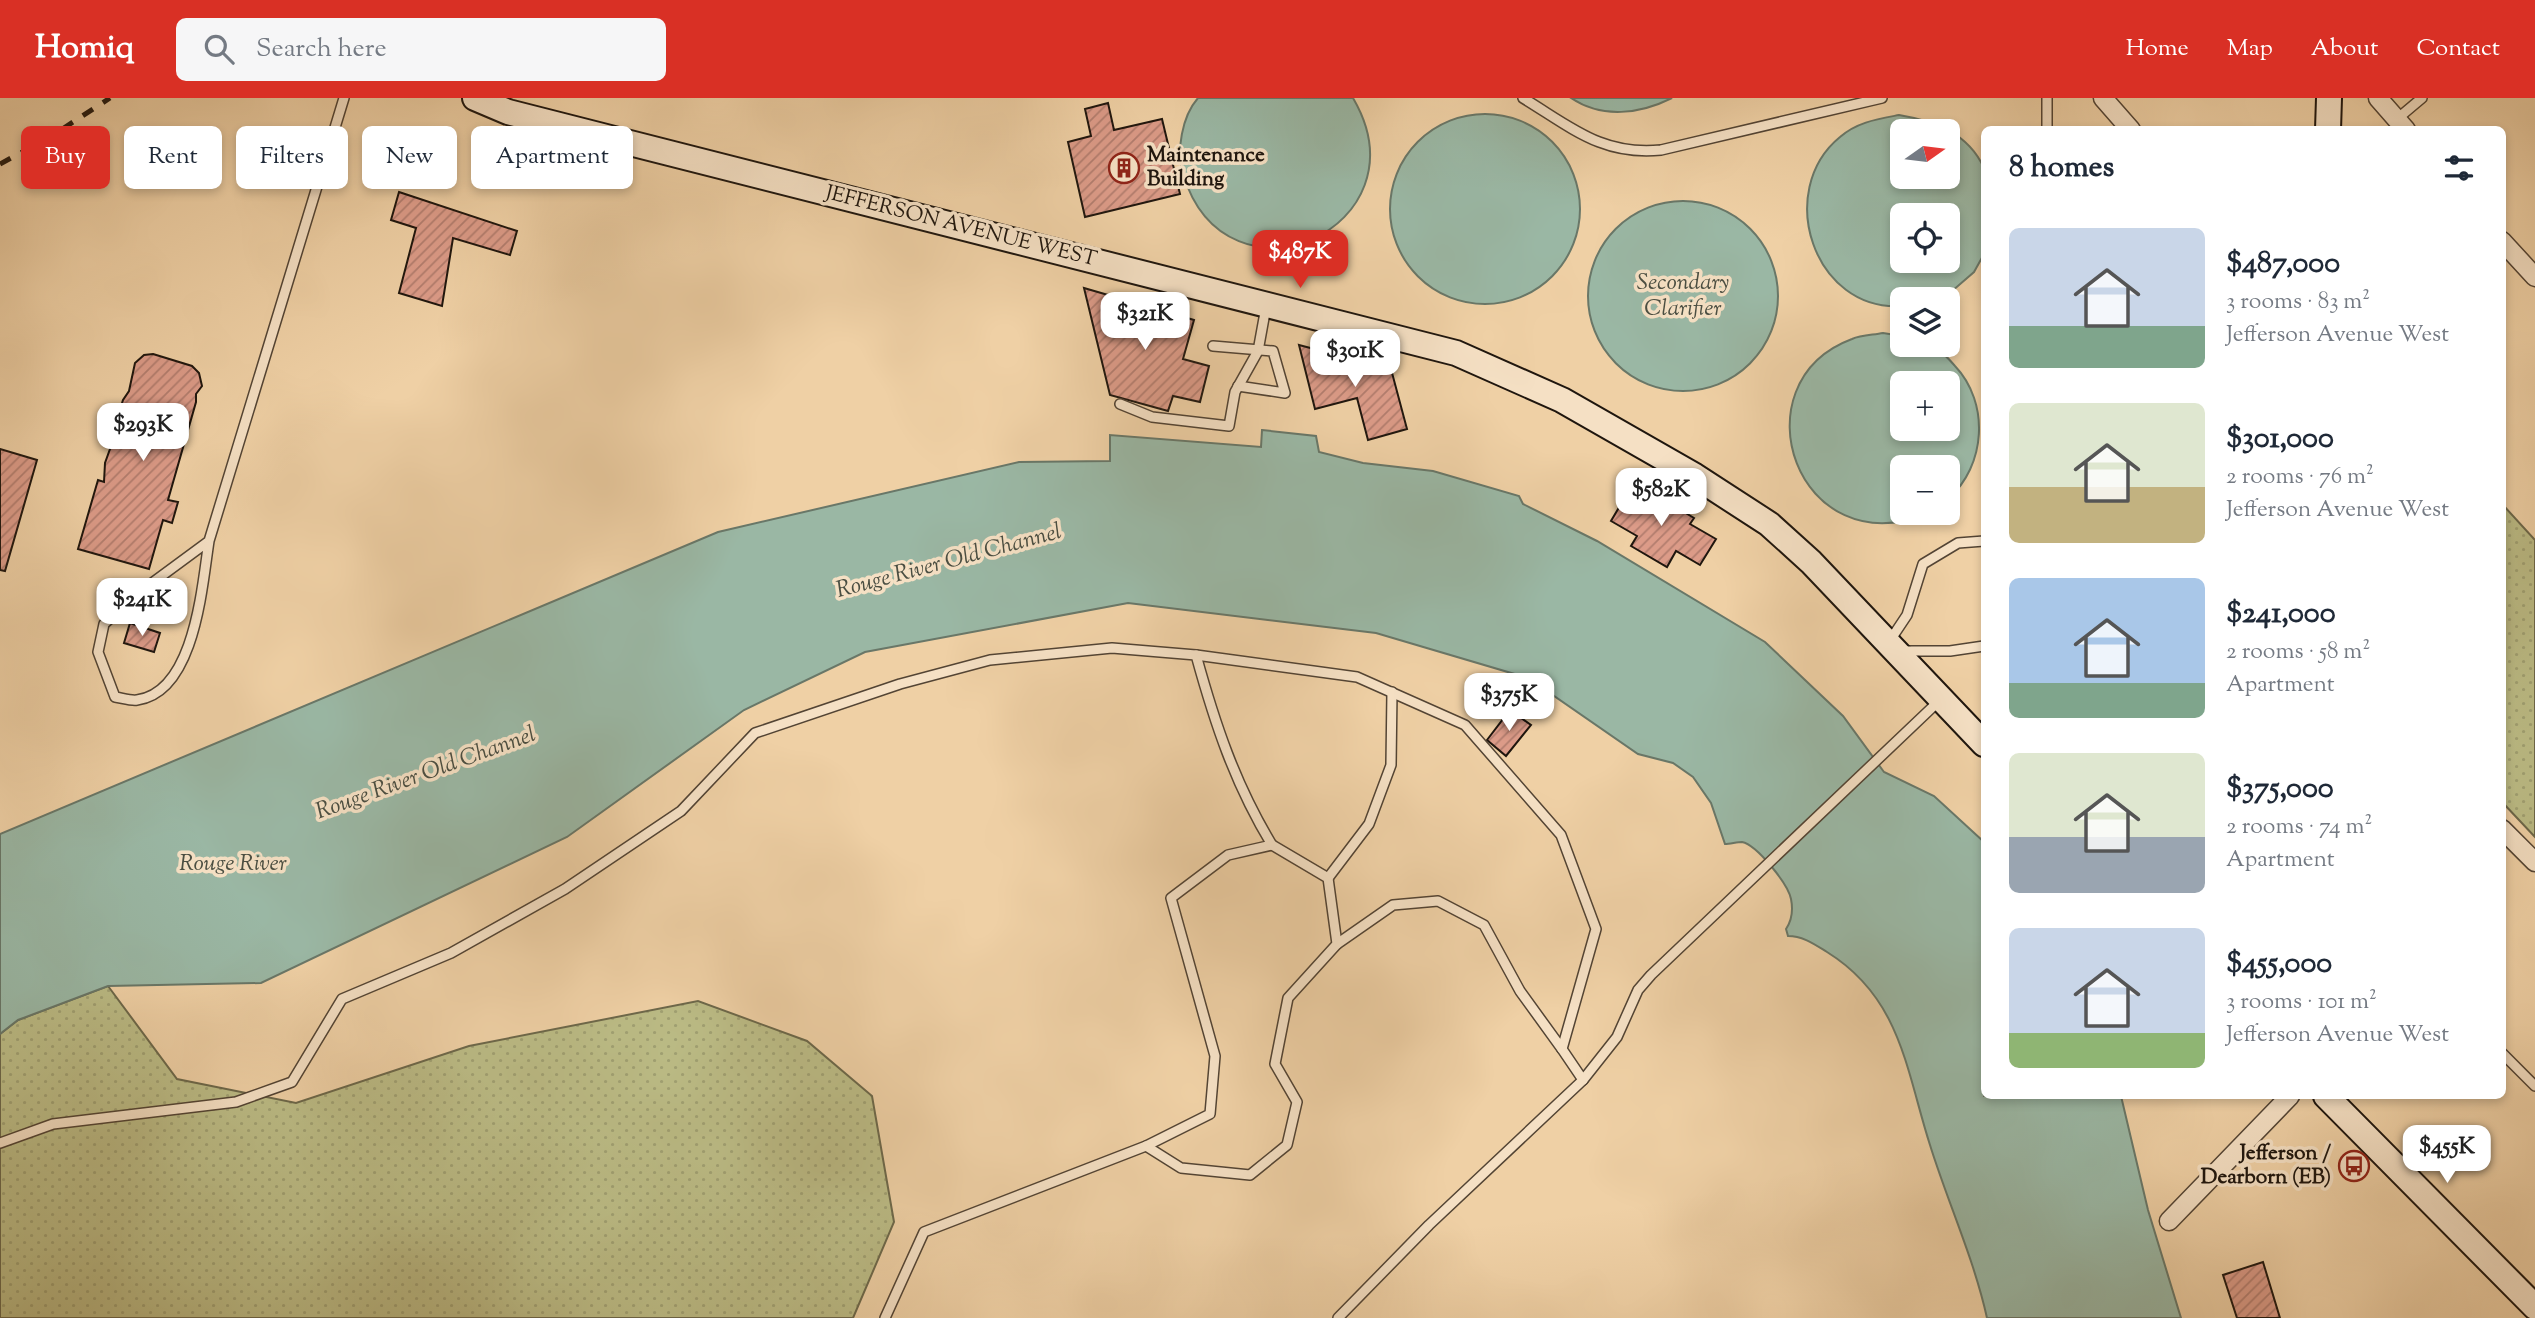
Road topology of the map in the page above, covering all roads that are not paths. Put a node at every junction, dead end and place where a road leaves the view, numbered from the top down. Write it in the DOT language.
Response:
graph roads {
  1 [pos="344,98"];
  2 [pos="474,98"];
  3 [pos="1523,98"];
  4 [pos="1882,98"];
  5 [pos="2047,98"];
  6 [pos="2103,98"];
  7 [pos="2329,98"];
  8 [pos="2378,98"];
  9 [pos="2422,98"];
  10 [pos="2401,124"];
  11 [pos="2047,126"];
  12 [pos="2128,126"];
  13 [pos="2328,126"];
  14 [pos="2506,246"];
  15 [pos="2535,277"];
  16 [pos="1266,305"];
  17 [pos="1213,346"];
  18 [pos="1258,351"];
  19 [pos="1238,386"];
  20 [pos="1120,404"];
  21 [pos="209,541"];
  22 [pos="1981,541"];
  23 [pos="1981,646"];
  24 [pos="1892,647"];
  25 [pos="1196,655"];
  26 [pos="1392,692"];
  27 [pos="1941,698"];
  28 [pos="1981,741"];
  29 [pos="2506,833"];
  30 [pos="1272,845"];
  31 [pos="2535,862"];
  32 [pos="1328,878"];
  33 [pos="1337,944"];
  34 [pos="1562,1049"];
  35 [pos="2506,1057"];
  36 [pos="1583,1080"];
  37 [pos="2535,1086"];
  38 [pos="2287,1099"];
  39 [pos="2329,1099"];
  40 [pos="0,1143"];
  41 [pos="1146,1146"];
  42 [pos="2169,1221"];
  43 [pos="2535,1307"];
  44 [pos="886,1318"];
  45 [pos="1338,1318"];
  1 -- 21 [label="lane"];
  2 -- 16 [label="main road, JEFFERSON AVENUE WEST"];
  3 -- 4 [label="lane"];
  5 -- 11 [label="lane"];
  6 -- 12 [label="street"];
  7 -- 13 [label="main road"];
  8 -- 10 [label="street"];
  9 -- 10 [label="lane"];
  14 -- 15 [label="street"];
  16 -- 18 [label="lane"];
  16 -- 24 [label="main road, JEFFERSON AVENUE WEST"];
  17 -- 18 [label="lane"];
  18 -- 19 [label="lane"];
  18 -- 19 [label="lane"];
  19 -- 20 [label="lane"];
  21 -- 21 [label="lane"];
  22 -- 24 [label="lane"];
  23 -- 24 [label="lane"];
  24 -- 27 [label="main road, JEFFERSON AVENUE WEST"];
  25 -- 26 [label="lane"];
  25 -- 30 [label="lane"];
  25 -- 40 [label="lane"];
  26 -- 32 [label="lane"];
  26 -- 34 [label="lane"];
  27 -- 28 [label="main road, JEFFERSON AVENUE WEST"];
  27 -- 36 [label="lane"];
  29 -- 31 [label="street"];
  30 -- 32 [label="lane"];
  30 -- 41 [label="lane"];
  32 -- 33 [label="lane"];
  33 -- 34 [label="lane"];
  33 -- 41 [label="lane"];
  34 -- 36 [label="lane"];
  35 -- 37 [label="lane"];
  36 -- 45 [label="lane"];
  38 -- 42 [label="street"];
  39 -- 43 [label="main road"];
  41 -- 44 [label="lane"];
}
